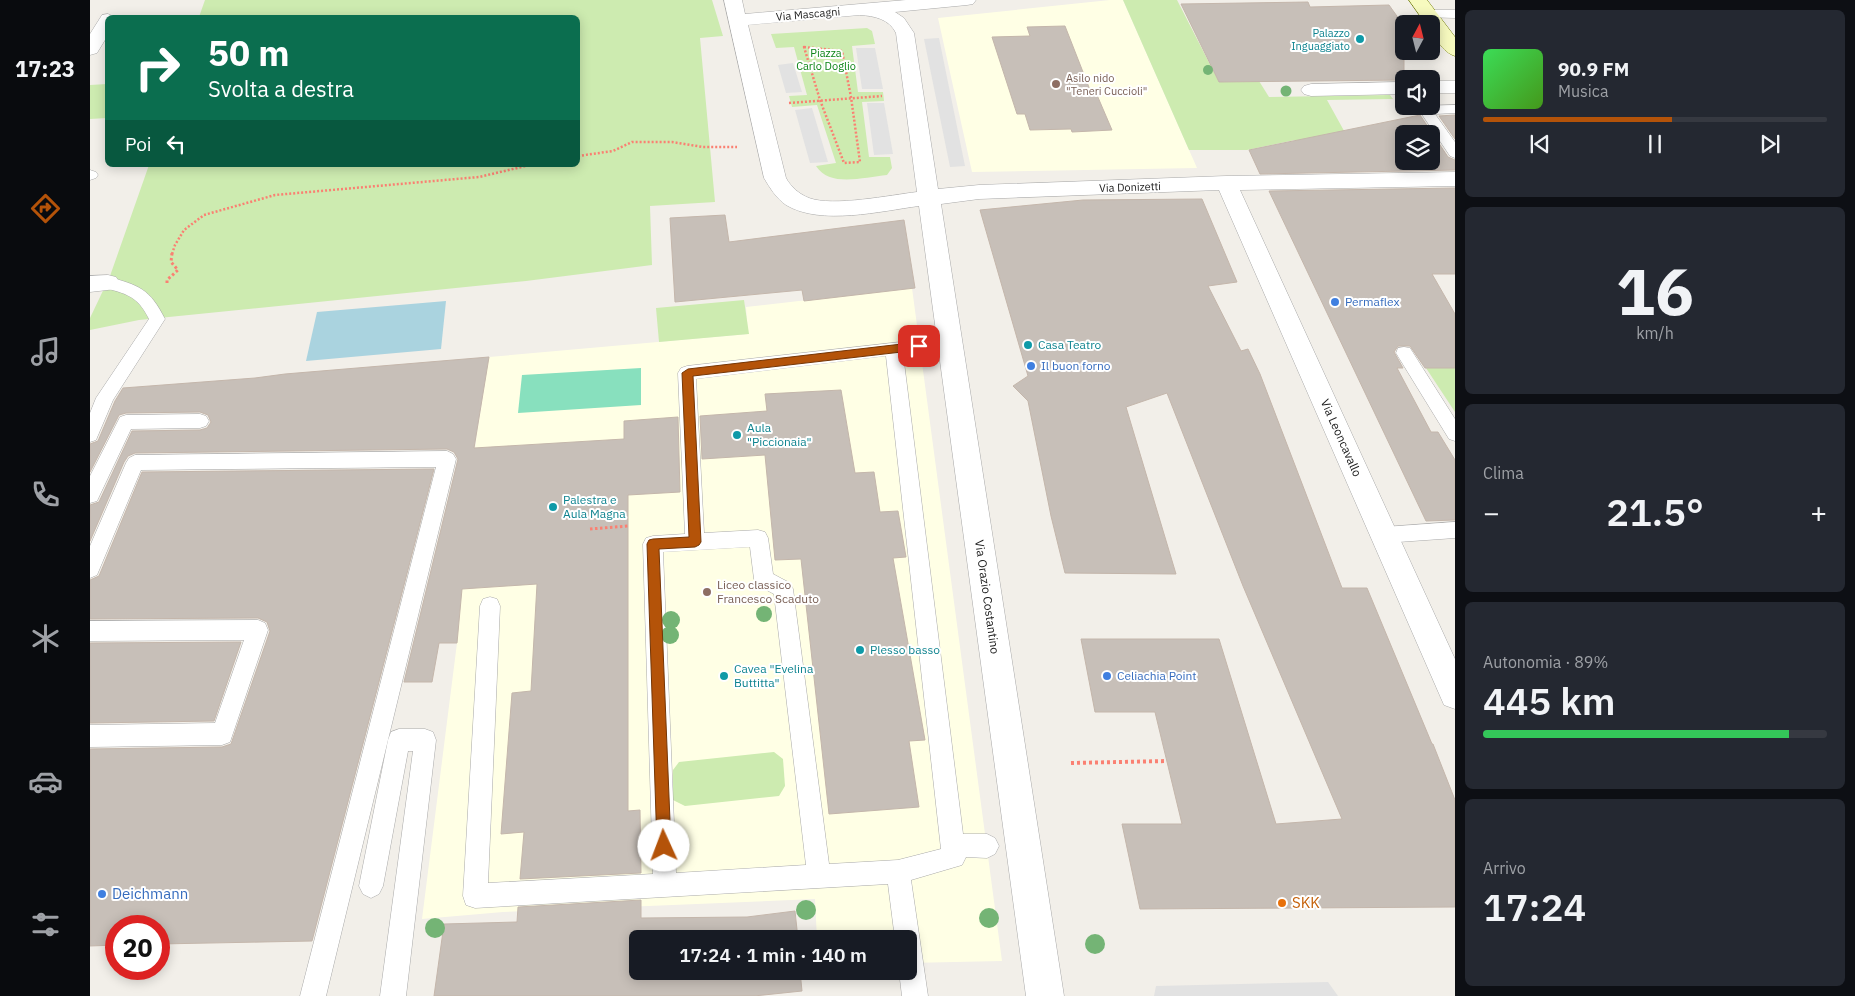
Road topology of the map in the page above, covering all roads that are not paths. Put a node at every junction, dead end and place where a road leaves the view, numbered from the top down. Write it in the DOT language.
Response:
graph roads {
  1 [pos="733,0"];
  2 [pos="967,0"];
  3 [pos="1423,7"];
  4 [pos="860,10"];
  5 [pos="1455,14"];
  6 [pos="738,20"];
  7 [pos="105,24"];
  8 [pos="90,49"];
  9 [pos="1455,50"];
  10 [pos="1440,87"];
  11 [pos="1455,87"];
  12 [pos="1395,88"];
  13 [pos="1311,90"];
  14 [pos="1452,113"];
  15 [pos="1455,153"];
  16 [pos="1455,179"];
  17 [pos="1226,183"];
  18 [pos="929,199"];
  19 [pos="99,283"];
  20 [pos="919,346"];
  21 [pos="894,349"];
  22 [pos="1404,353"];
  23 [pos="200,422"];
  24 [pos="90,434"];
  25 [pos="1455,434"];
  26 [pos="90,495"];
  27 [pos="1455,530"];
  28 [pos="1384,534"];
  29 [pos="695,542"];
  30 [pos="90,569"];
  31 [pos="490,606"];
  32 [pos="90,631"];
  33 [pos="1455,694"];
  34 [pos="90,736"];
  35 [pos="952,845"];
  36 [pos="987,846"];
  37 [pos="898,872"];
  38 [pos="819,876"];
  39 [pos="665,885"];
  40 [pos="371,886"];
  41 [pos="906,930"];
  42 [pos="913,980"];
  43 [pos="313,996"];
  44 [pos="393,996"];
  45 [pos="915,996"];
  46 [pos="1045,996"];
  1 -- 6 [label="street"];
  2 -- 4 [label="street, Via Mascagni"];
  3 -- 5 [label="lane"];
  3 -- 9 [label="street"];
  4 -- 6 [label="street, Via Mascagni"];
  4 -- 18 [label="street, Via Orazio Costantino"];
  6 -- 18 [label="street, Via Donizetti"];
  7 -- 8 [label="street"];
  10 -- 11 [label="street"];
  12 -- 13 [label="street"];
  14 -- 15 [label="lane"];
  16 -- 17 [label="street, Via Donizetti"];
  17 -- 18 [label="street, Via Donizetti"];
  17 -- 28 [label="street, Via Leoncavallo"];
  18 -- 46 [label="street, Via Orazio Costantino"];
  19 -- 24 [label="lane"];
  20 -- 21 [label="lane"];
  21 -- 29 [label="lane"];
  21 -- 35 [label="lane"];
  22 -- 25 [label="lane"];
  23 -- 26 [label="lane"];
  27 -- 28 [label="lane"];
  28 -- 33 [label="street, Via Leoncavallo"];
  29 -- 38 [label="lane"];
  29 -- 39 [label="lane"];
  30 -- 43 [label="lane"];
  31 -- 39 [label="lane"];
  32 -- 34 [label="lane"];
  35 -- 36 [label="lane"];
  35 -- 37 [label="lane"];
  37 -- 38 [label="lane"];
  37 -- 41 [label="lane"];
  38 -- 39 [label="lane"];
  40 -- 44 [label="lane"];
  42 -- 45 [label="lane"];
}
